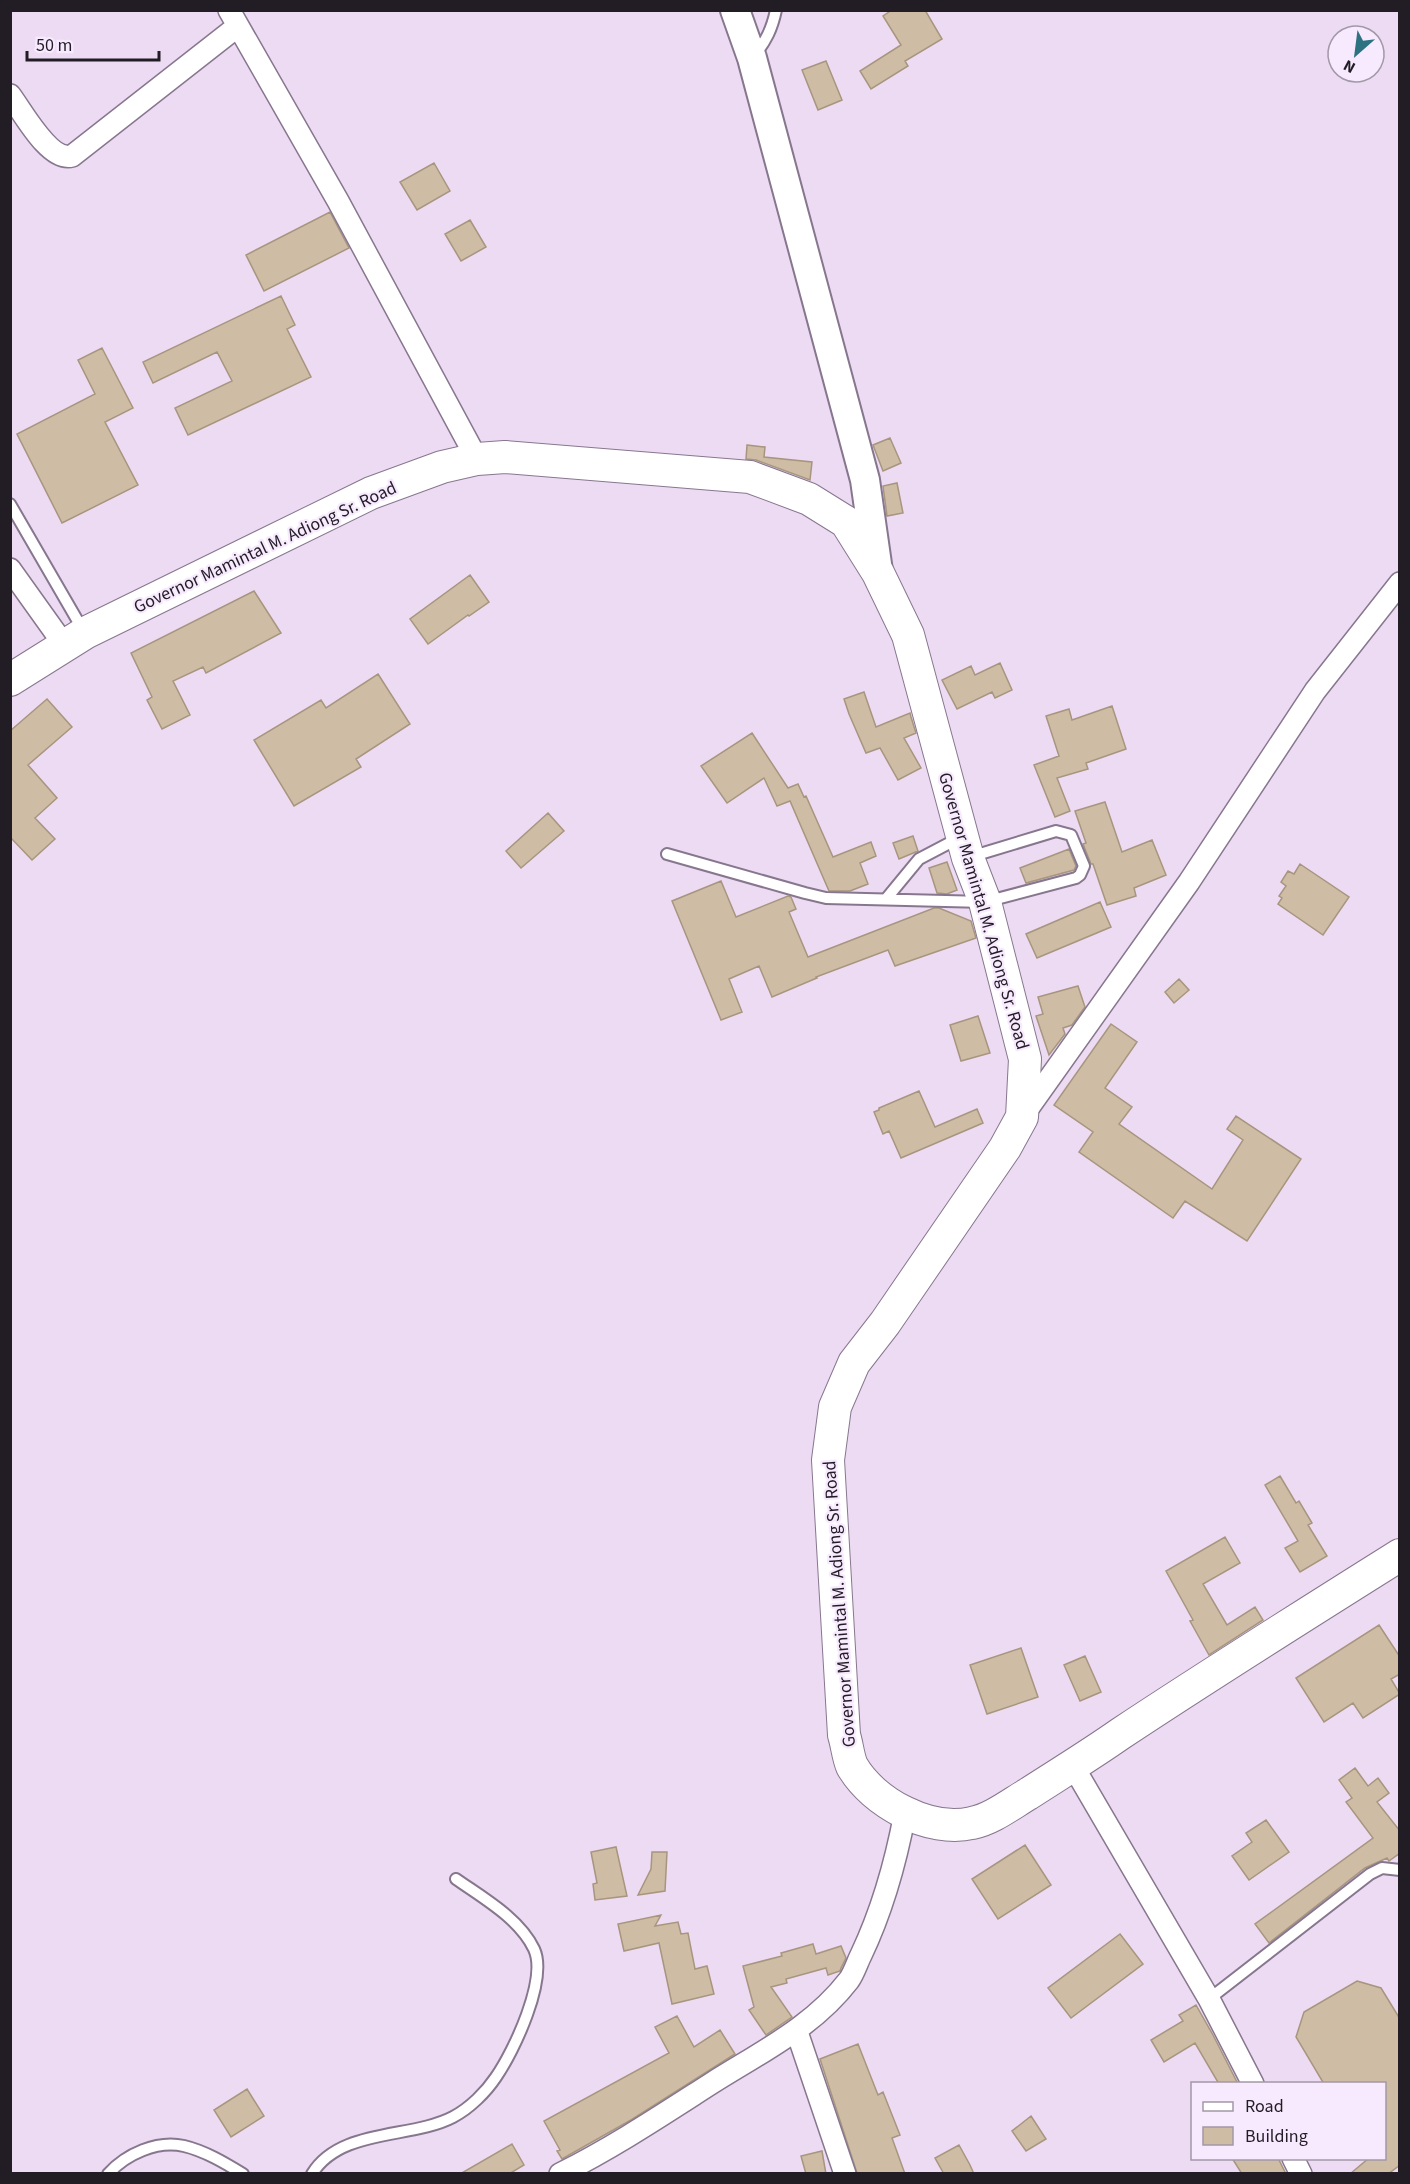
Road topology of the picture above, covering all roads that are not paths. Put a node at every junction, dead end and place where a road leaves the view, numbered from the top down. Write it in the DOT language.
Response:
graph roads {
  1 [pos="735,10"];
  2 [pos="776,10"];
  3 [pos="233,18"];
  4 [pos="752,58"];
  5 [pos="10,95"];
  6 [pos="477,459"];
  7 [pos="10,504"];
  8 [pos="10,569"];
  9 [pos="878,573"];
  10 [pos="1400,583"];
  11 [pos="75,639"];
  12 [pos="10,680"];
  13 [pos="965,847"];
  14 [pos="667,854"];
  15 [pos="886,899"];
  16 [pos="985,902"];
  17 [pos="1022,1117"];
  18 [pos="1400,1555"];
  19 [pos="1073,1766"];
  20 [pos="905,1813"];
  21 [pos="1400,1870"];
  22 [pos="456,1879"];
  23 [pos="1209,1999"];
  24 [pos="797,2032"];
  25 [pos="1252,2082"];
  26 [pos="1294,2160"];
  27 [pos="108,2174"];
  28 [pos="243,2174"];
  29 [pos="312,2174"];
  30 [pos="560,2174"];
  31 [pos="845,2174"];
  32 [pos="1301,2174"];
  1 -- 4 [label="street"];
  2 -- 4 [label="lane"];
  3 -- 5 [label="street"];
  3 -- 6 [label="street"];
  4 -- 9 [label="street"];
  6 -- 9 [label="main road, Governor Mamintal M. Adiong Sr. Road"];
  6 -- 11 [label="main road, Governor Mamintal M. Adiong Sr. Road"];
  7 -- 11 [label="lane"];
  8 -- 11 [label="street"];
  9 -- 13 [label="main road, Governor Mamintal M. Adiong Sr. Road"];
  10 -- 17 [label="street"];
  11 -- 12 [label="main road, Governor Mamintal M. Adiong Sr. Road"];
  13 -- 15 [label="lane"];
  13 -- 16 [label="main road, Governor Mamintal M. Adiong Sr. Road"];
  13 -- 16 [label="lane"];
  14 -- 15 [label="lane"];
  15 -- 16 [label="lane"];
  16 -- 17 [label="main road, Governor Mamintal M. Adiong Sr. Road"];
  17 -- 20 [label="main road, Governor Mamintal M. Adiong Sr. Road"];
  18 -- 19 [label="main road, Governor Mamintal M. Adiong Sr. Road"];
  19 -- 20 [label="main road, Governor Mamintal M. Adiong Sr. Road"];
  19 -- 23 [label="street"];
  20 -- 24 [label="street"];
  21 -- 23 [label="lane"];
  22 -- 29 [label="lane"];
  23 -- 25 [label="street"];
  24 -- 30 [label="street"];
  24 -- 31 [label="street"];
  26 -- 32 [label="street"];
  27 -- 28 [label="lane"];
}
